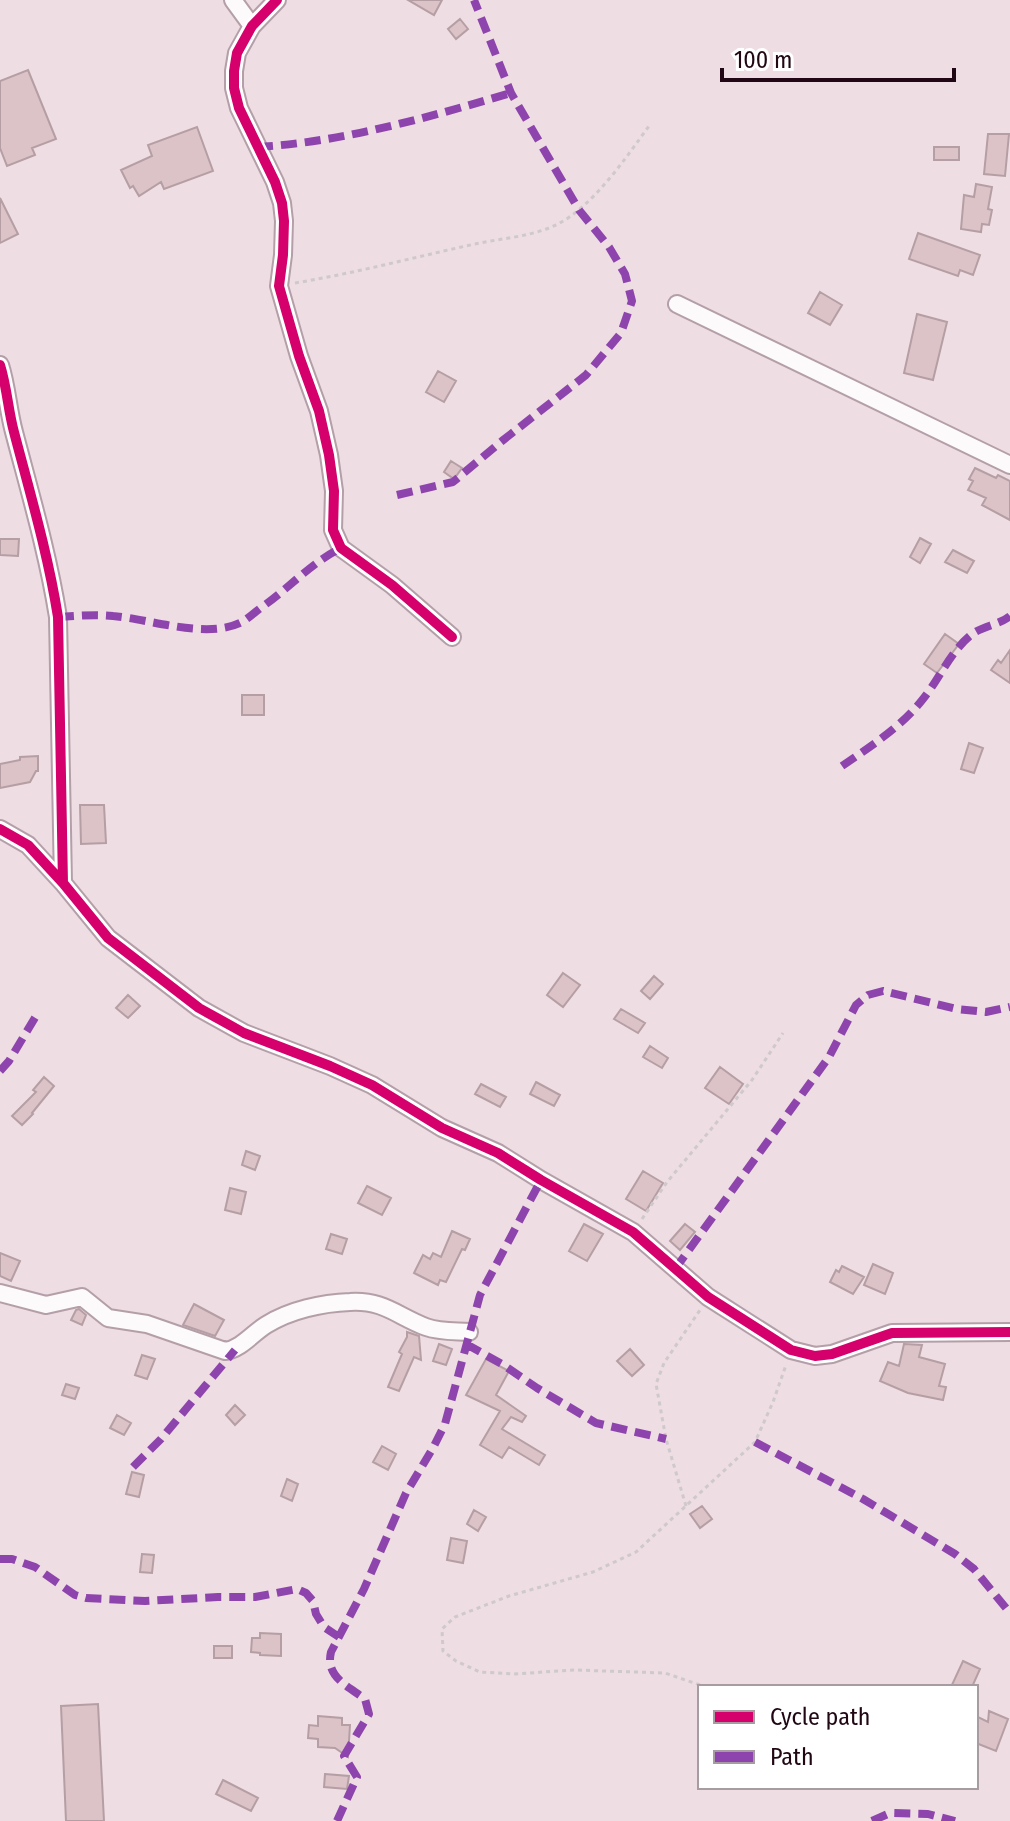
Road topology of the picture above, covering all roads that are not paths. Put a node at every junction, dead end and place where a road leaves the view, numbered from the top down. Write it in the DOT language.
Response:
graph roads {
  1 [pos="233,0"];
  2 [pos="277,0"];
  3 [pos="252,26"];
  4 [pos="677,304"];
  5 [pos="0,365"];
  6 [pos="1010,465"];
  7 [pos="452,637"];
  8 [pos="0,829"];
  9 [pos="63,883"];
  10 [pos="0,1293"];
  11 [pos="469,1332"];
  12 [pos="1010,1332"];
  1 -- 3 [label="street"];
  2 -- 3 [label="street"];
  3 -- 7 [label="street"];
  4 -- 6 [label="street"];
  5 -- 9 [label="street"];
  8 -- 9 [label="street"];
  9 -- 12 [label="street"];
  10 -- 11 [label="street"];
}
